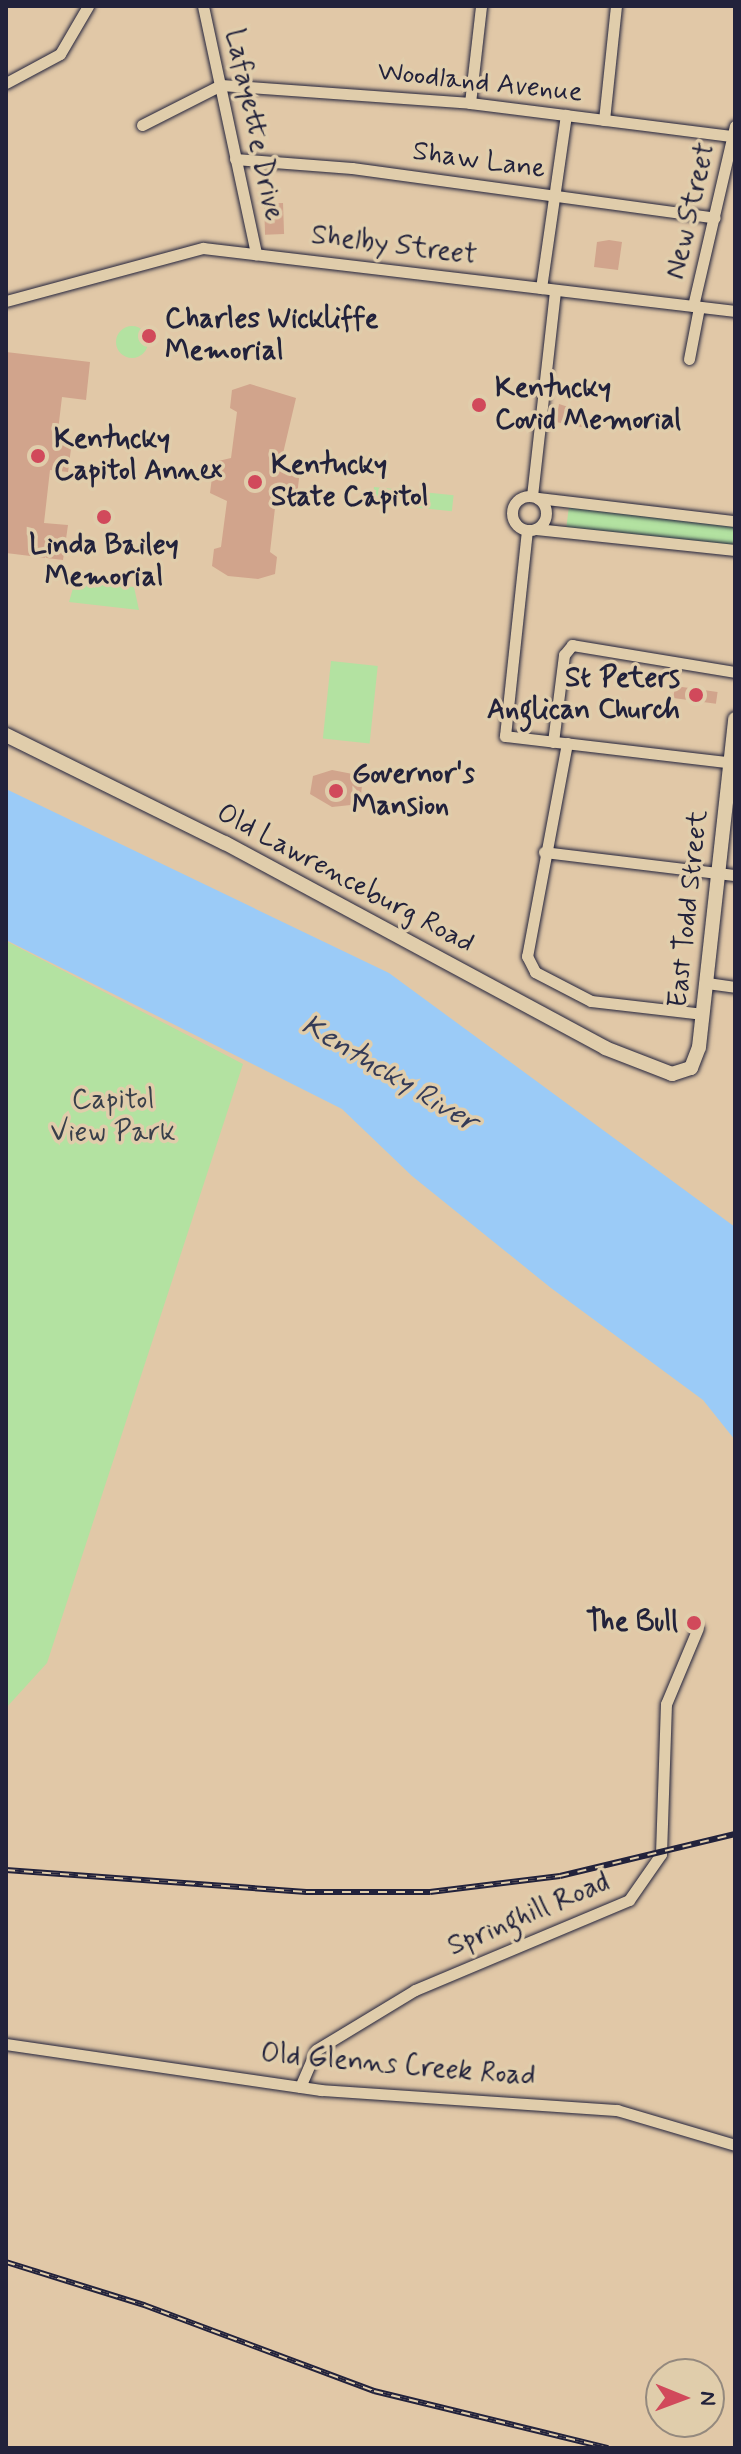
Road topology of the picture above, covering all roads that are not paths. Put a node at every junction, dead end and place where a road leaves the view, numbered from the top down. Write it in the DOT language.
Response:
graph roads {
  1 [pos="88,6"];
  2 [pos="203,6"];
  3 [pos="481,6"];
  4 [pos="616,6"];
  5 [pos="6,83"];
  6 [pos="221,85"];
  7 [pos="470,103"];
  8 [pos="566,115"];
  9 [pos="604,120"];
  10 [pos="142,125"];
  11 [pos="734,131"];
  12 [pos="235,159"];
  13 [pos="554,195"];
  14 [pos="715,218"];
  15 [pos="256,254"];
  16 [pos="541,288"];
  17 [pos="555,290"];
  18 [pos="6,301"];
  19 [pos="696,306"];
  20 [pos="735,311"];
  21 [pos="689,359"];
  22 [pos="535,497"];
  23 [pos="735,521"];
  24 [pos="531,529"];
  25 [pos="735,550"];
  26 [pos="735,672"];
  27 [pos="735,719"];
  28 [pos="6,735"];
  29 [pos="553,742"];
  30 [pos="567,743"];
  31 [pos="733,763"];
  32 [pos="544,852"];
  33 [pos="727,874"];
  34 [pos="707,983"];
  35 [pos="735,987"];
  36 [pos="703,1014"];
  37 [pos="657,1071"];
  38 [pos="698,1628"];
  39 [pos="6,2044"];
  40 [pos="300,2087"];
  41 [pos="735,2145"];
  1 -- 5 [label="street"];
  2 -- 6 [label="street, Lafayette Drive"];
  3 -- 7 [label="street"];
  4 -- 9 [label="street"];
  6 -- 7 [label="street, Woodland Avenue"];
  6 -- 10 [label="street"];
  6 -- 12 [label="street, Lafayette Drive"];
  7 -- 8 [label="street, Woodland Avenue"];
  8 -- 9 [label="street, Woodland Avenue"];
  8 -- 13 [label="street"];
  9 -- 11 [label="street, Woodland Avenue"];
  11 -- 14 [label="street, New Street"];
  12 -- 13 [label="street, Shaw Lane"];
  12 -- 15 [label="street, Lafayette Drive"];
  13 -- 14 [label="street, Shaw Lane"];
  13 -- 16 [label="street"];
  14 -- 19 [label="street, New Street"];
  15 -- 16 [label="street, Shelby Street"];
  15 -- 18 [label="street, Shelby Street"];
  16 -- 17 [label="street, Shelby Street"];
  17 -- 19 [label="street, Shelby Street"];
  17 -- 22 [label="street"];
  19 -- 20 [label="street, Shelby Street"];
  19 -- 21 [label="street, New Street"];
  22 -- 23 [label="street"];
  22 -- 24 [label="street"];
  22 -- 24 [label="street"];
  24 -- 25 [label="street"];
  24 -- 29 [label="street"];
  26 -- 29 [label="street"];
  27 -- 31 [label="main road, East Todd Street"];
  28 -- 37 [label="main road, Old Lawrenceburg Road"];
  29 -- 30 [label="street"];
  30 -- 31 [label="street"];
  30 -- 32 [label="street"];
  31 -- 33 [label="main road, East Todd Street"];
  32 -- 33 [label="street"];
  32 -- 36 [label="street"];
  33 -- 34 [label="main road, East Todd Street"];
  34 -- 35 [label="street"];
  34 -- 36 [label="main road, East Todd Street"];
  36 -- 37 [label="main road, East Todd Street"];
  38 -- 40 [label="street, Springhill Road"];
  39 -- 40 [label="street, Old Glenns Creek Road"];
  40 -- 41 [label="street, Old Glenns Creek Road"];
}
